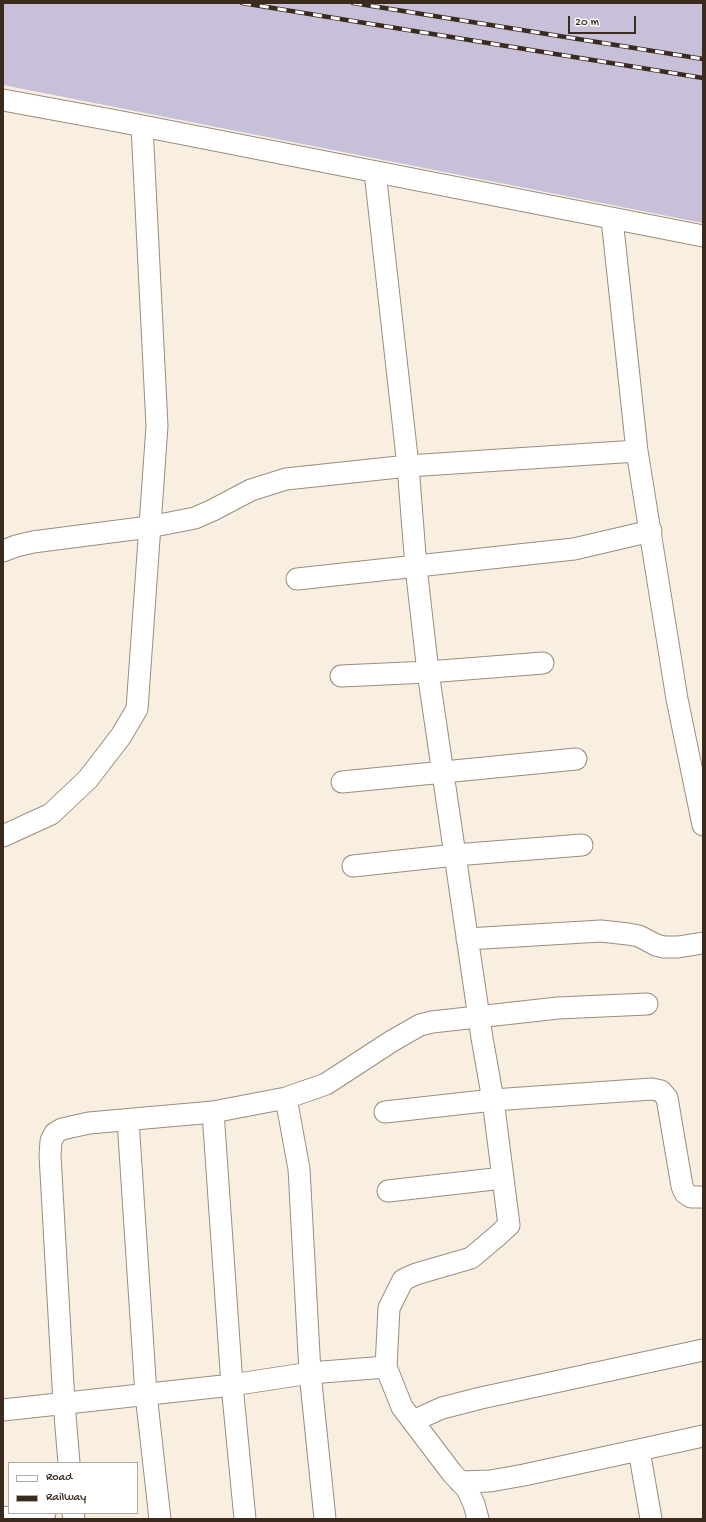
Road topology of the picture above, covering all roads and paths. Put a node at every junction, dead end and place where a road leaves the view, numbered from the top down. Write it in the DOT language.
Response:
graph roads {
  1 [pos="3,100"];
  2 [pos="142,126"];
  3 [pos="375,172"];
  4 [pos="612,219"];
  5 [pos="703,236"];
  6 [pos="637,451"];
  7 [pos="408,466"];
  8 [pos="149,528"];
  9 [pos="651,531"];
  10 [pos="3,551"];
  11 [pos="416,566"];
  12 [pos="297,579"];
  13 [pos="543,663"];
  14 [pos="428,672"];
  15 [pos="341,676"];
  16 [pos="576,759"];
  17 [pos="443,773"];
  18 [pos="342,782"];
  19 [pos="703,825"];
  20 [pos="3,836"];
  21 [pos="582,845"];
  22 [pos="455,855"];
  23 [pos="353,866"];
  24 [pos="467,939"];
  25 [pos="703,944"];
  26 [pos="647,1004"];
  27 [pos="478,1016"];
  28 [pos="286,1098"];
  29 [pos="493,1100"];
  30 [pos="213,1112"];
  31 [pos="385,1112"];
  32 [pos="128,1120"];
  33 [pos="503,1178"];
  34 [pos="388,1191"];
  35 [pos="703,1196"];
  36 [pos="703,1350"];
  37 [pos="386,1367"];
  38 [pos="310,1373"];
  39 [pos="232,1385"];
  40 [pos="146,1394"];
  41 [pos="64,1403"];
  42 [pos="3,1410"];
  43 [pos="412,1421"];
  44 [pos="703,1436"];
  45 [pos="639,1450"];
  46 [pos="69,1462"];
  47 [pos="460,1482"];
  48 [pos="36,1514"];
  49 [pos="3,1518"];
  50 [pos="160,1519"];
  51 [pos="245,1519"];
  52 [pos="325,1519"];
  53 [pos="478,1519"];
  54 [pos="650,1519"];
  1 -- 2 [label="street"];
  2 -- 3 [label="street"];
  2 -- 8 [label="street"];
  3 -- 4 [label="street"];
  3 -- 7 [label="street"];
  4 -- 5 [label="street"];
  4 -- 6 [label="street"];
  6 -- 7 [label="street"];
  6 -- 9 [label="street"];
  7 -- 8 [label="street"];
  7 -- 11 [label="street"];
  8 -- 10 [label="street"];
  8 -- 20 [label="street"];
  9 -- 11 [label="street"];
  9 -- 19 [label="street"];
  11 -- 12 [label="street"];
  11 -- 14 [label="street"];
  13 -- 14 [label="street"];
  14 -- 15 [label="street"];
  14 -- 17 [label="street"];
  16 -- 17 [label="street"];
  17 -- 18 [label="street"];
  17 -- 22 [label="street"];
  21 -- 22 [label="street"];
  22 -- 23 [label="street"];
  22 -- 24 [label="street"];
  24 -- 25 [label="street"];
  24 -- 27 [label="street"];
  26 -- 27 [label="street"];
  27 -- 28 [label="street"];
  27 -- 29 [label="street"];
  28 -- 30 [label="street"];
  28 -- 38 [label="street"];
  29 -- 31 [label="street"];
  29 -- 33 [label="street"];
  29 -- 35 [label="street"];
  30 -- 32 [label="street"];
  30 -- 39 [label="street"];
  32 -- 40 [label="street"];
  32 -- 41 [label="street"];
  33 -- 34 [label="street"];
  33 -- 37 [label="street"];
  36 -- 43 [label="street"];
  37 -- 38 [label="street"];
  37 -- 43 [label="street"];
  38 -- 39 [label="street"];
  38 -- 52 [label="street"];
  39 -- 40 [label="street"];
  39 -- 51 [label="street"];
  40 -- 41 [label="street"];
  40 -- 50 [label="street"];
  41 -- 42 [label="street"];
  41 -- 46 [label="street"];
  43 -- 47 [label="street"];
  44 -- 45 [label="street"];
  45 -- 47 [label="street"];
  45 -- 54 [label="street"];
  47 -- 53 [label="street"];
  48 -- 49 [label="street"];
}
